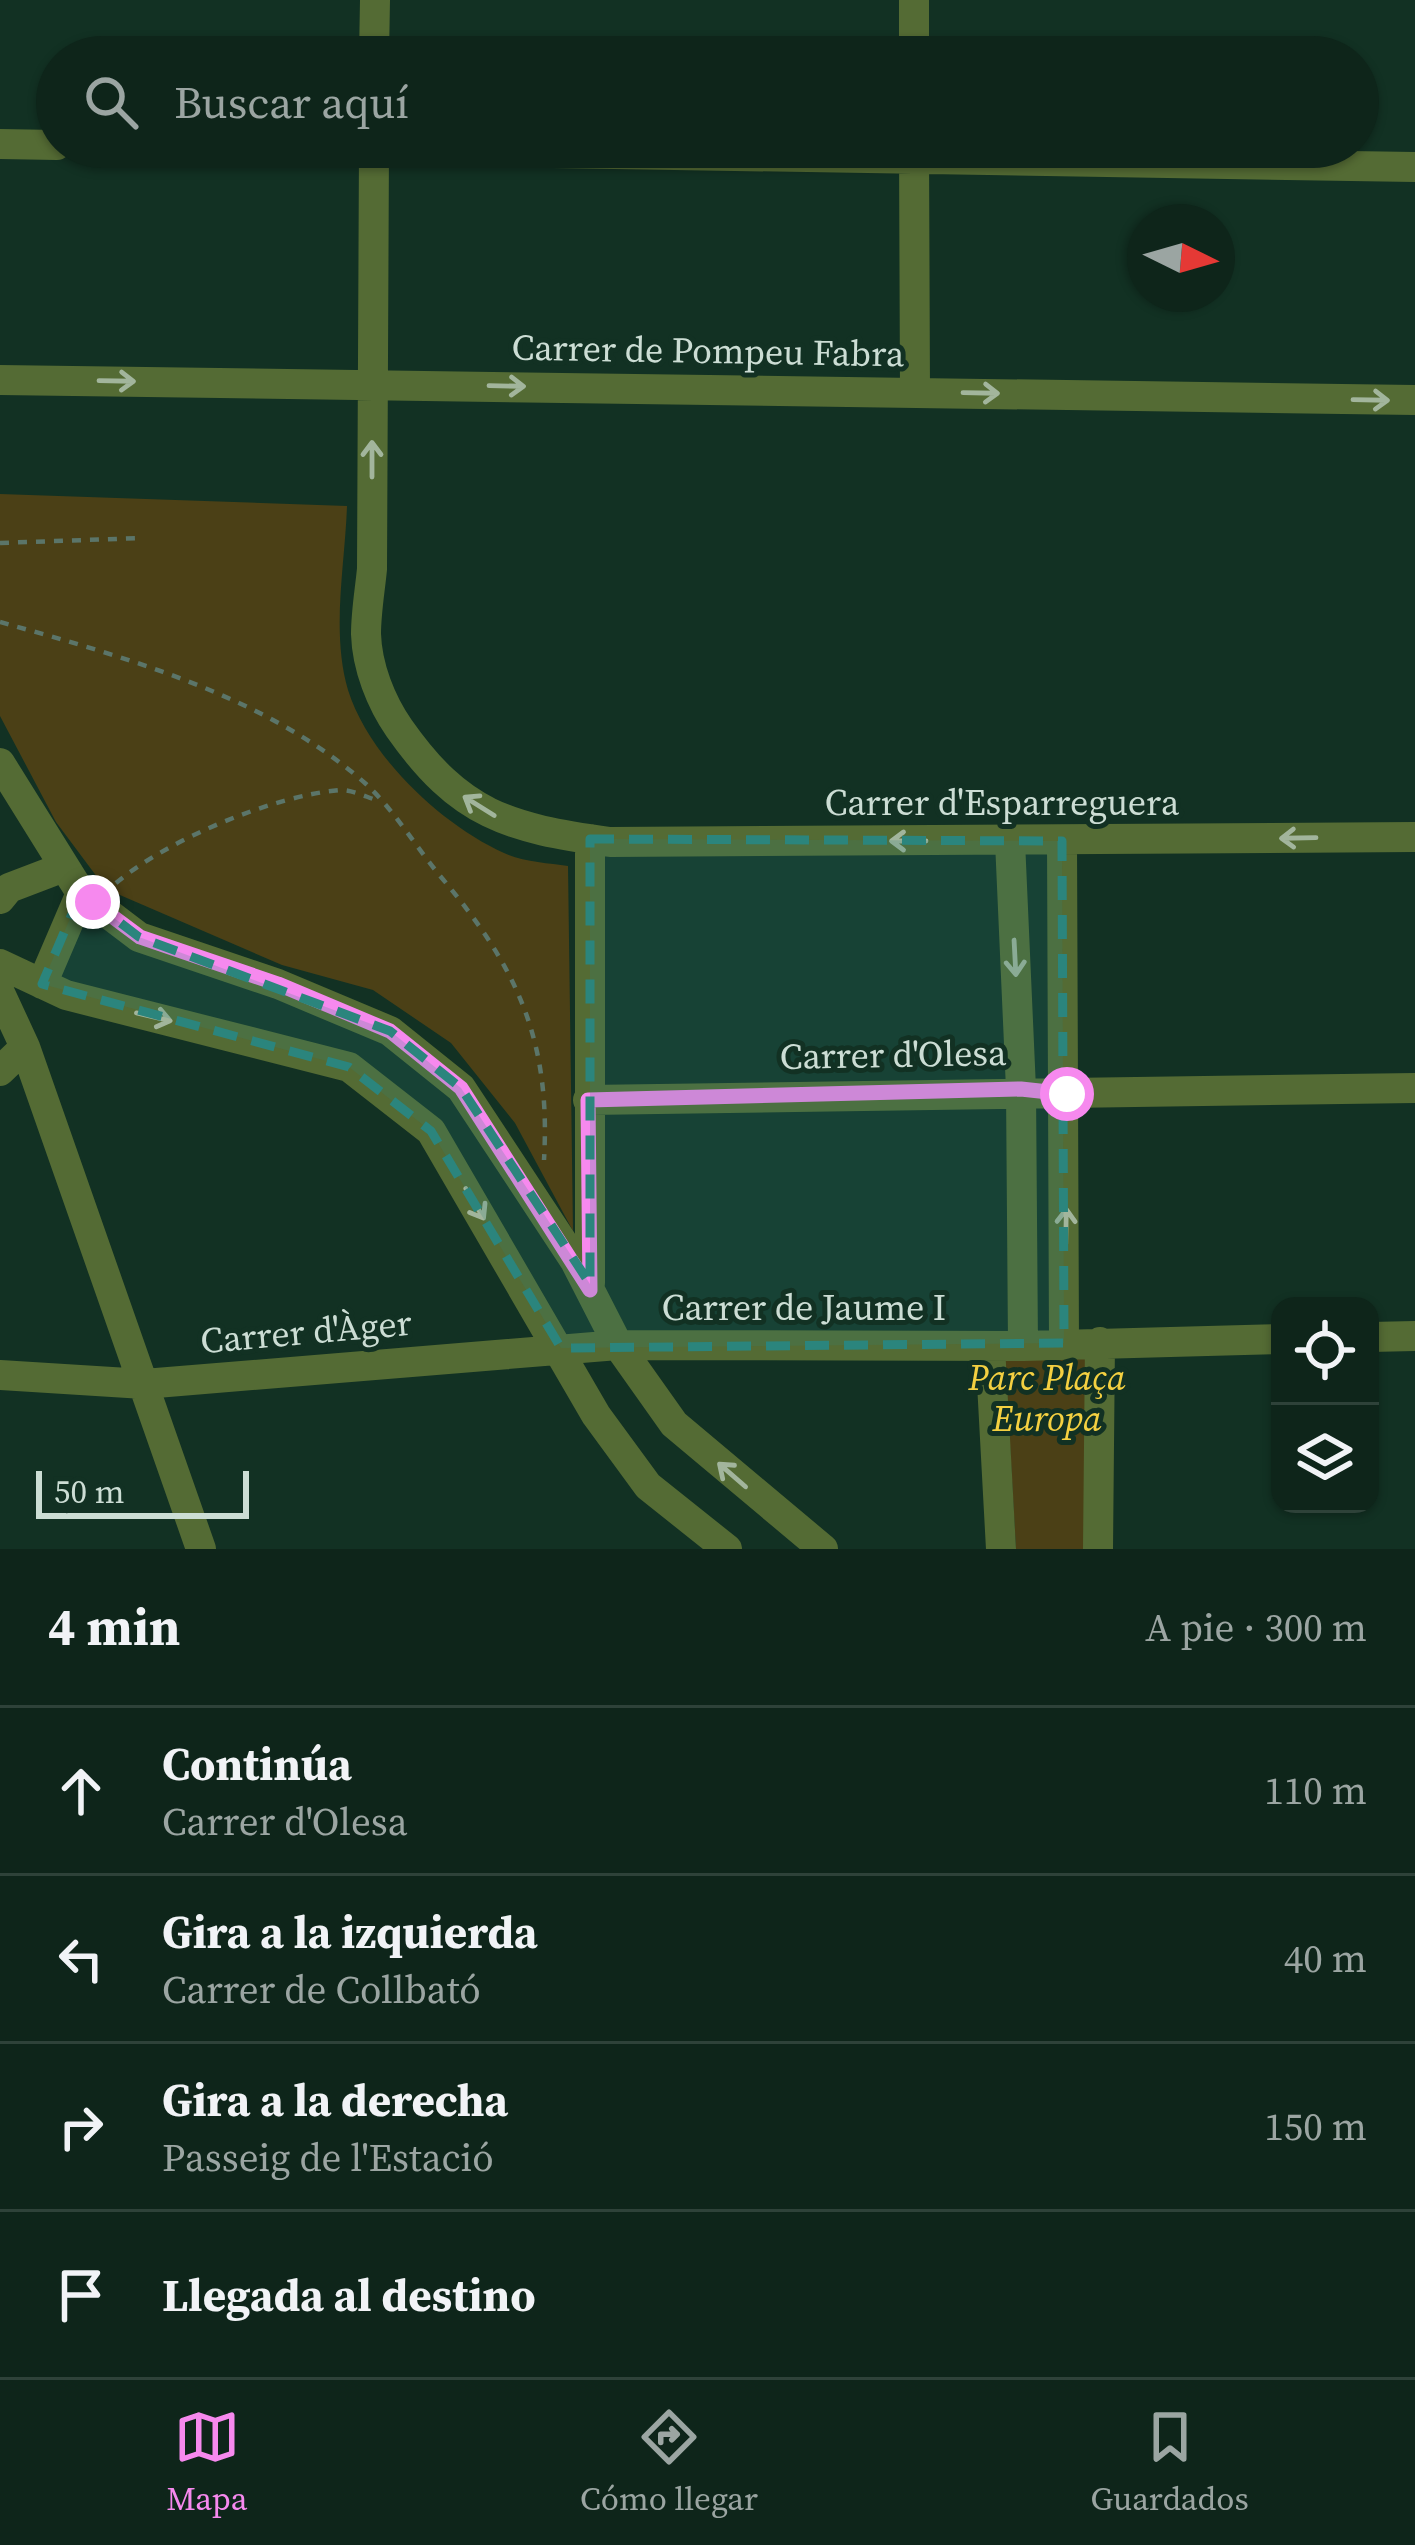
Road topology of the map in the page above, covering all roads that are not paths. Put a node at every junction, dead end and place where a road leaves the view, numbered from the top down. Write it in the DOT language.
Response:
graph roads {
  1 [pos="375,0"];
  2 [pos="914,0"];
  3 [pos="374,36"];
  4 [pos="914,36"];
  5 [pos="0,144"];
  6 [pos="36,145"];
  7 [pos="1379,166"];
  8 [pos="1415,167"];
  9 [pos="374,168"];
  10 [pos="914,168"];
  11 [pos="0,380"];
  12 [pos="373,383"];
  13 [pos="915,392"];
  14 [pos="1415,400"];
  15 [pos="0,763"];
  16 [pos="1415,837"];
  17 [pos="590,839"];
  18 [pos="1010,841"];
  19 [pos="1062,841"];
  20 [pos="79,887"];
  21 [pos="0,899"];
  22 [pos="0,964"];
  23 [pos="42,984"];
  24 [pos="0,993"];
  25 [pos="25,1048"];
  26 [pos="0,1071"];
  27 [pos="1415,1088"];
  28 [pos="1021,1089"];
  29 [pos="1067,1094"];
  30 [pos="588,1100"];
  31 [pos="590,1290"];
  32 [pos="1415,1336"];
  33 [pos="1379,1337"];
  34 [pos="1271,1339"];
  35 [pos="1100,1342"];
  36 [pos="1064,1343"];
  37 [pos="618,1346"];
  38 [pos="990,1346"];
  39 [pos="1023,1346"];
  40 [pos="561,1348"];
  41 [pos="0,1375"];
  42 [pos="144,1384"];
  43 [pos="201,1549"];
  44 [pos="727,1549"];
  45 [pos="823,1549"];
  46 [pos="1001,1549"];
  47 [pos="1098,1549"];
  1 -- 3 [label="street"];
  2 -- 4 [label="street"];
  5 -- 6 [label="street"];
  7 -- 8 [label="street"];
  9 -- 12 [label="street, Carrer d'Esparreguera"];
  10 -- 13 [label="street"];
  11 -- 12 [label="street, Carrer de Pompeu Fabra, one-way"];
  12 -- 13 [label="street, Carrer de Pompeu Fabra, one-way"];
  17 -- 12 [label="street, Carrer d'Esparreguera, one-way"];
  13 -- 14 [label="street, Carrer de Pompeu Fabra, one-way"];
  15 -- 20 [label="street"];
  16 -- 19 [label="street, Carrer d'Esparreguera, one-way"];
  18 -- 17 [label="street, Carrer d'Esparreguera, one-way"];
  17 -- 30 [label="street"];
  18 -- 19 [label="street, Carrer d'Esparreguera"];
  18 -- 28 [label="street, one-way"];
  19 -- 29 [label="street"];
  20 -- 21 [label="street"];
  20 -- 23 [label="street"];
  20 -- 31 [label="street"];
  22 -- 23 [label="street"];
  23 -- 40 [label="street, one-way"];
  24 -- 25 [label="street"];
  25 -- 26 [label="street"];
  25 -- 42 [label="street"];
  27 -- 29 [label="street, Carrer d'Olesa"];
  28 -- 29 [label="street, Carrer d'Olesa"];
  28 -- 30 [label="street, Carrer d'Olesa"];
  28 -- 39 [label="street"];
  36 -- 29 [label="street, one-way"];
  30 -- 31 [label="street"];
  31 -- 37 [label="street"];
  32 -- 33 [label="street"];
  34 -- 35 [label="street"];
  35 -- 36 [label="street, Carrer de Jaume I"];
  35 -- 47 [label="street"];
  36 -- 39 [label="street, Carrer de Jaume I"];
  37 -- 38 [label="street, Carrer de Jaume I"];
  37 -- 40 [label="street, Carrer d'Àger"];
  45 -- 37 [label="street, one-way"];
  38 -- 39 [label="street, Carrer de Jaume I"];
  38 -- 46 [label="street"];
  40 -- 42 [label="street, Carrer d'Àger"];
  40 -- 44 [label="street"];
  41 -- 42 [label="street, Carrer d'Àger"];
  42 -- 43 [label="street"];
}
